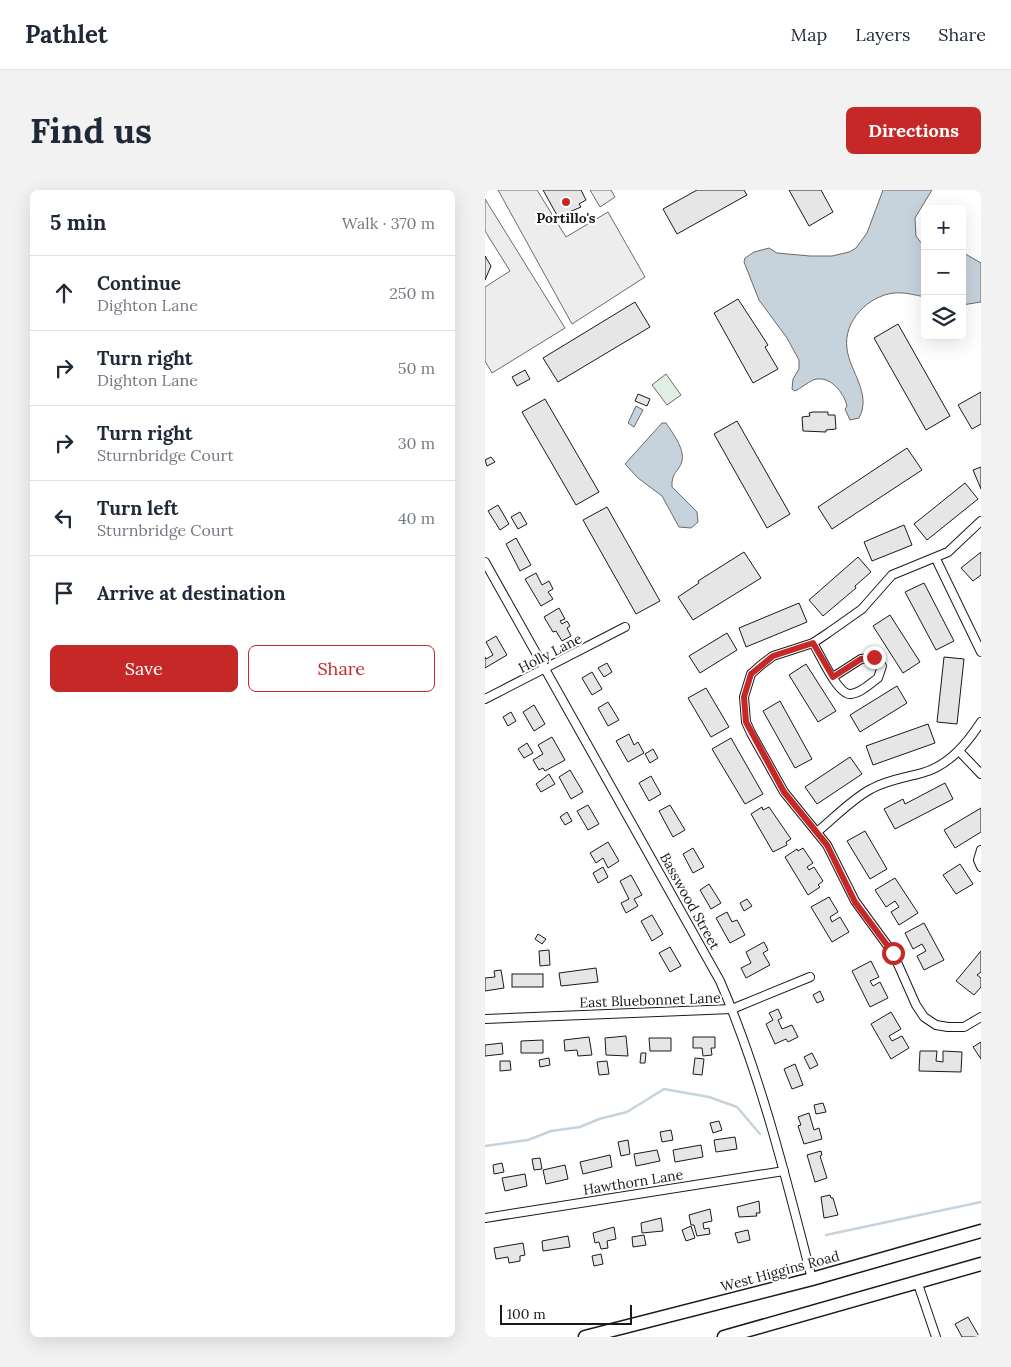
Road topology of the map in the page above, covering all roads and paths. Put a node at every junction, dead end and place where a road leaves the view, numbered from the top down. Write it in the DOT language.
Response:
graph roads {
  1 [pos="981,521"];
  2 [pos="935,559"];
  3 [pos="485,562"];
  4 [pos="625,627"];
  5 [pos="813,643"];
  6 [pos="980,648"];
  7 [pos="546,670"];
  8 [pos="833,677"];
  9 [pos="485,699"];
  10 [pos="981,722"];
  11 [pos="959,751"];
  12 [pos="981,774"];
  13 [pos="817,832"];
  14 [pos="981,850"];
  15 [pos="981,867"];
  16 [pos="810,977"];
  17 [pos="732,1009"];
  18 [pos="981,1017"];
  19 [pos="485,1020"];
  20 [pos="785,1171"];
  21 [pos="485,1218"];
  22 [pos="981,1231"];
  23 [pos="981,1264"];
  24 [pos="811,1279"];
  25 [pos="918,1284"];
  26 [pos="585,1337"];
  27 [pos="724,1337"];
  28 [pos="936,1337"];
  1 -- 2 [label="street"];
  2 -- 5 [label="street"];
  2 -- 6 [label="street"];
  3 -- 7 [label="street, Basswood Street"];
  4 -- 7 [label="street, Holly Lane"];
  5 -- 8 [label="street"];
  5 -- 13 [label="street"];
  7 -- 9 [label="street, Holly Lane"];
  7 -- 17 [label="street, Basswood Street"];
  8 -- 8 [label="street"];
  10 -- 11 [label="street"];
  11 -- 12 [label="street"];
  11 -- 13 [label="street"];
  13 -- 18 [label="street"];
  14 -- 15 [label="street"];
  16 -- 17 [label="street, East Bluebonnet Lane"];
  17 -- 19 [label="street, East Bluebonnet Lane"];
  17 -- 20 [label="street, Basswood Street"];
  20 -- 21 [label="street, Hawthorn Lane"];
  20 -- 24 [label="street, Basswood Street"];
  22 -- 24 [label="main road, West Higgins Road"];
  23 -- 25 [label="main road"];
  24 -- 26 [label="main road, West Higgins Road"];
  25 -- 27 [label="main road"];
  25 -- 28 [label="street"];
}
